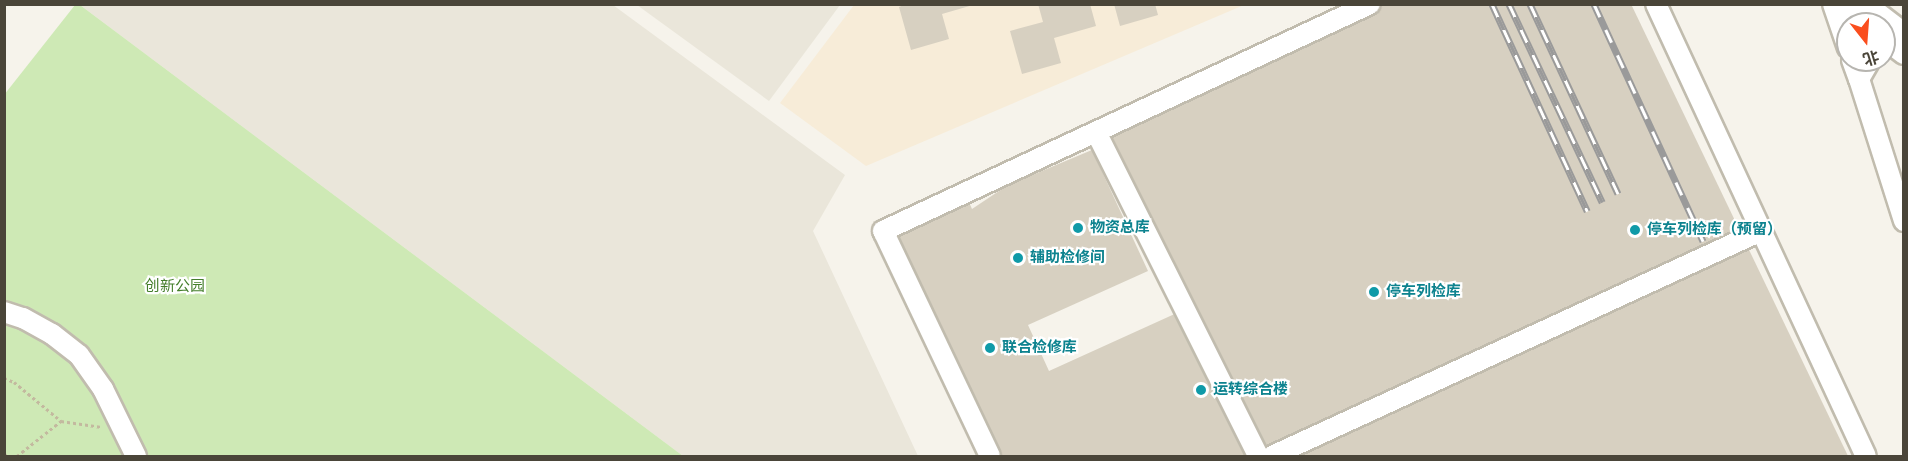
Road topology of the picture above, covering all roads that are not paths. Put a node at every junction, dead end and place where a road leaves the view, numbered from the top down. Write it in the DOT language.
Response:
graph roads {
  1 [pos="1370,4"];
  2 [pos="1656,4"];
  3 [pos="1856,72"];
  4 [pos="1862,72"];
  5 [pos="1858,79"];
  6 [pos="1096,132"];
  7 [pos="1904,220"];
  8 [pos="1761,231"];
  9 [pos="4,312"];
  10 [pos="136,456"];
  11 [pos="990,456"];
  12 [pos="1258,456"];
  13 [pos="1272,456"];
  14 [pos="1866,456"];
  1 -- 6 [label="street"];
  2 -- 8 [label="street"];
  3 -- 5 [label="street"];
  4 -- 5 [label="street"];
  5 -- 7 [label="street"];
  6 -- 11 [label="street"];
  6 -- 12 [label="street"];
  8 -- 13 [label="street"];
  8 -- 14 [label="street"];
  9 -- 10 [label="street"];
}
